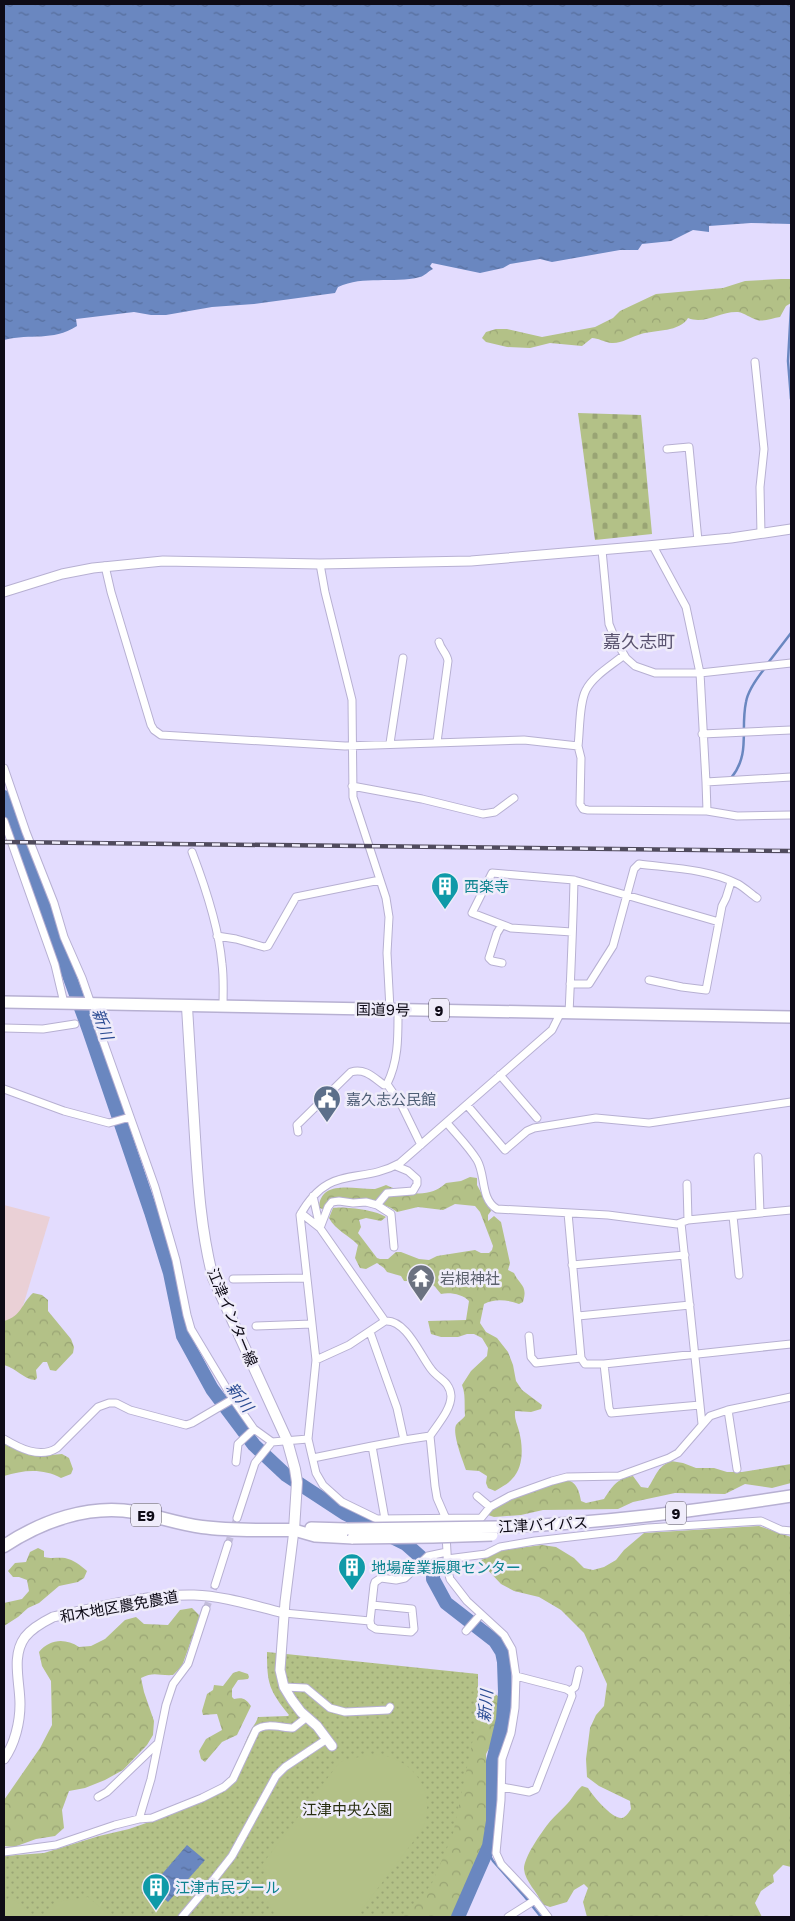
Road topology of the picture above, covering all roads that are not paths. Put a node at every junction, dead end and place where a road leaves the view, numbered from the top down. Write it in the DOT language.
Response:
graph roads {
  1 [pos="755,362"];
  2 [pos="667,450"];
  3 [pos="791,529"];
  4 [pos="760,534"];
  5 [pos="698,541"];
  6 [pos="654,546"];
  7 [pos="602,550"];
  8 [pos="320,564"];
  9 [pos="105,566"];
  10 [pos="4,592"];
  11 [pos="439,642"];
  12 [pos="624,655"];
  13 [pos="403,658"];
  14 [pos="791,663"];
  15 [pos="700,673"];
  16 [pos="791,730"];
  17 [pos="702,734"];
  18 [pos="437,742"];
  19 [pos="390,743"];
  20 [pos="353,744"];
  21 [pos="578,746"];
  22 [pos="4,768"];
  23 [pos="791,777"];
  24 [pos="706,782"];
  25 [pos="352,786"];
  26 [pos="514,798"];
  27 [pos="707,811"];
  28 [pos="791,815"];
  29 [pos="4,820"];
  30 [pos="192,852"];
  31 [pos="380,880"];
  32 [pos="574,880"];
  33 [pos="732,882"];
  34 [pos="627,896"];
  35 [pos="757,898"];
  36 [pos="719,922"];
  37 [pos="502,925"];
  38 [pos="572,932"];
  39 [pos="217,936"];
  40 [pos="502,963"];
  41 [pos="649,980"];
  42 [pos="570,984"];
  43 [pos="4,1002"];
  44 [pos="66,1003"];
  45 [pos="91,1004"];
  46 [pos="187,1007"];
  47 [pos="223,1007"];
  48 [pos="394,1009"];
  49 [pos="564,1014"];
  50 [pos="791,1017"];
  51 [pos="75,1024"];
  52 [pos="4,1028"];
  53 [pos="500,1075"];
  54 [pos="388,1084"];
  55 [pos="4,1089"];
  56 [pos="791,1102"];
  57 [pos="467,1105"];
  58 [pos="128,1118"];
  59 [pos="537,1118"];
  60 [pos="447,1123"];
  61 [pos="298,1132"];
  62 [pos="421,1145"];
  63 [pos="758,1157"];
  64 [pos="396,1166"];
  65 [pos="688,1184"];
  66 [pos="313,1196"];
  67 [pos="377,1205"];
  68 [pos="791,1210"];
  69 [pos="568,1213"];
  70 [pos="760,1213"];
  71 [pos="301,1214"];
  72 [pos="733,1216"];
  73 [pos="685,1222"];
  74 [pos="320,1228"];
  75 [pos="394,1247"];
  76 [pos="685,1255"];
  77 [pos="572,1265"];
  78 [pos="739,1275"];
  79 [pos="306,1278"];
  80 [pos="233,1279"];
  81 [pos="690,1305"];
  82 [pos="578,1316"];
  83 [pos="385,1321"];
  84 [pos="312,1324"];
  85 [pos="256,1326"];
  86 [pos="370,1332"];
  87 [pos="530,1336"];
  88 [pos="791,1344"];
  89 [pos="695,1354"];
  90 [pos="581,1358"];
  91 [pos="316,1360"];
  92 [pos="604,1364"];
  93 [pos="791,1397"];
  94 [pos="232,1400"];
  95 [pos="700,1405"];
  96 [pos="728,1410"];
  97 [pos="702,1424"];
  98 [pos="253,1430"];
  99 [pos="430,1436"];
  100 [pos="4,1439"];
  101 [pos="308,1439"];
  102 [pos="287,1440"];
  103 [pos="404,1440"];
  104 [pos="270,1444"];
  105 [pos="372,1446"];
  106 [pos="312,1458"];
  107 [pos="236,1462"];
  108 [pos="737,1469"];
  109 [pos="477,1496"];
  110 [pos="791,1496"];
  111 [pos="490,1507"];
  112 [pos="237,1518"];
  113 [pos="447,1518"];
  114 [pos="385,1519"];
  115 [pos="294,1530"];
  116 [pos="791,1531"];
  117 [pos="228,1544"];
  118 [pos="4,1546"];
  119 [pos="447,1555"];
  120 [pos="215,1585"];
  121 [pos="372,1605"];
  122 [pos="206,1608"];
  123 [pos="284,1613"];
  124 [pos="479,1617"];
  125 [pos="370,1621"];
  126 [pos="468,1629"];
  127 [pos="579,1670"];
  128 [pos="516,1676"];
  129 [pos="284,1687"];
  130 [pos="570,1691"];
  131 [pos="390,1707"];
  132 [pos="307,1717"];
  133 [pos="330,1743"];
  134 [pos="158,1744"];
  135 [pos="4,1759"];
  136 [pos="502,1787"];
  137 [pos="98,1797"];
  138 [pos="139,1819"];
  139 [pos="4,1852"];
  140 [pos="535,1900"];
  141 [pos="182,1917"];
  142 [pos="508,1917"];
  143 [pos="548,1917"];
  1 -- 4 [label="street"];
  2 -- 5 [label="street"];
  3 -- 4 [label="street"];
  4 -- 5 [label="street"];
  5 -- 6 [label="street"];
  6 -- 7 [label="street"];
  6 -- 15 [label="street"];
  7 -- 8 [label="street"];
  7 -- 12 [label="street"];
  8 -- 9 [label="street"];
  8 -- 20 [label="street"];
  9 -- 10 [label="street"];
  9 -- 20 [label="street"];
  11 -- 18 [label="street"];
  12 -- 15 [label="street"];
  12 -- 21 [label="street"];
  13 -- 19 [label="street"];
  14 -- 15 [label="street"];
  15 -- 17 [label="street"];
  16 -- 17 [label="street"];
  17 -- 24 [label="street"];
  18 -- 19 [label="street"];
  18 -- 21 [label="street"];
  19 -- 20 [label="street"];
  20 -- 25 [label="street"];
  21 -- 27 [label="street"];
  22 -- 45 [label="street"];
  23 -- 24 [label="street"];
  24 -- 27 [label="street"];
  25 -- 26 [label="street"];
  25 -- 31 [label="street"];
  27 -- 28 [label="street"];
  29 -- 44 [label="street"];
  30 -- 39 [label="street"];
  31 -- 39 [label="street"];
  31 -- 48 [label="street"];
  32 -- 34 [label="street"];
  32 -- 37 [label="street"];
  32 -- 38 [label="street"];
  33 -- 34 [label="street"];
  33 -- 35 [label="street"];
  33 -- 36 [label="street"];
  34 -- 36 [label="street"];
  34 -- 42 [label="street"];
  36 -- 41 [label="street"];
  37 -- 38 [label="street"];
  37 -- 40 [label="street"];
  38 -- 42 [label="street"];
  39 -- 47 [label="street"];
  42 -- 49 [label="street"];
  43 -- 44 [label="highway, 国道9号 / 9"];
  44 -- 45 [label="highway, 国道9号 / 9"];
  45 -- 46 [label="highway, 国道9号 / 9"];
  45 -- 58 [label="street"];
  46 -- 47 [label="highway, 国道9号 / 9"];
  46 -- 102 [label="main road, 江津インター線"];
  47 -- 48 [label="highway, 国道9号 / 9"];
  48 -- 49 [label="highway, 国道9号 / 9"];
  48 -- 54 [label="street"];
  49 -- 50 [label="highway, 国道9号 / 9"];
  49 -- 53 [label="street"];
  51 -- 52 [label="street"];
  53 -- 57 [label="street"];
  53 -- 59 [label="street"];
  54 -- 61 [label="street"];
  54 -- 62 [label="street"];
  55 -- 58 [label="street"];
  56 -- 57 [label="street"];
  57 -- 60 [label="street"];
  58 -- 94 [label="street"];
  60 -- 62 [label="street"];
  60 -- 69 [label="street"];
  62 -- 64 [label="street"];
  63 -- 70 [label="street"];
  64 -- 66 [label="street"];
  64 -- 67 [label="street"];
  65 -- 73 [label="street"];
  66 -- 71 [label="street"];
  66 -- 74 [label="street"];
  67 -- 74 [label="street"];
  67 -- 75 [label="street"];
  68 -- 70 [label="street"];
  69 -- 73 [label="street"];
  69 -- 77 [label="street"];
  70 -- 72 [label="street"];
  71 -- 74 [label="street"];
  71 -- 79 [label="street"];
  72 -- 73 [label="street"];
  72 -- 78 [label="street"];
  73 -- 76 [label="street"];
  74 -- 83 [label="street"];
  76 -- 77 [label="street"];
  76 -- 81 [label="street"];
  77 -- 82 [label="street"];
  79 -- 80 [label="street"];
  79 -- 84 [label="street"];
  81 -- 82 [label="street"];
  81 -- 89 [label="street"];
  82 -- 90 [label="street"];
  83 -- 86 [label="street"];
  83 -- 99 [label="street"];
  84 -- 85 [label="street"];
  84 -- 91 [label="street"];
  86 -- 91 [label="street"];
  86 -- 103 [label="street"];
  87 -- 90 [label="street"];
  88 -- 89 [label="street"];
  89 -- 92 [label="street"];
  89 -- 95 [label="street"];
  90 -- 92 [label="street"];
  91 -- 101 [label="street"];
  92 -- 95 [label="street"];
  93 -- 96 [label="street"];
  94 -- 98 [label="street"];
  94 -- 100 [label="street"];
  95 -- 97 [label="street"];
  96 -- 97 [label="street"];
  96 -- 108 [label="street"];
  97 -- 111 [label="street"];
  98 -- 104 [label="street"];
  98 -- 107 [label="street"];
  99 -- 103 [label="street"];
  99 -- 113 [label="street"];
  101 -- 102 [label="street"];
  101 -- 106 [label="street"];
  102 -- 104 [label="street"];
  102 -- 115 [label="main road, 江津インター線"];
  103 -- 105 [label="street"];
  104 -- 112 [label="street"];
  105 -- 106 [label="street"];
  105 -- 114 [label="street"];
  106 -- 114 [label="street"];
  109 -- 111 [label="street"];
  110 -- 115 [label="highway, 江津バイパス / 9, bridge"];
  111 -- 113 [label="street"];
  113 -- 114 [label="street"];
  113 -- 119 [label="street"];
  115 -- 118 [label="highway, E9"];
  115 -- 123 [label="street"];
  116 -- 119 [label="street"];
  117 -- 120 [label="street"];
  119 -- 121 [label="street"];
  119 -- 124 [label="street"];
  121 -- 125 [label="street"];
  121 -- 125 [label="street"];
  122 -- 134 [label="street"];
  123 -- 125 [label="street"];
  123 -- 129 [label="street"];
  123 -- 135 [label="street, 和木地区農免農道"];
  124 -- 126 [label="street"];
  124 -- 128 [label="street"];
  127 -- 130 [label="street"];
  128 -- 130 [label="street"];
  128 -- 136 [label="street"];
  129 -- 131 [label="street"];
  129 -- 132 [label="street"];
  130 -- 136 [label="street"];
  132 -- 133 [label="street"];
  132 -- 138 [label="street"];
  133 -- 141 [label="street"];
  134 -- 137 [label="street"];
  134 -- 138 [label="street"];
  136 -- 140 [label="street"];
  138 -- 139 [label="street"];
  140 -- 142 [label="street"];
  140 -- 143 [label="street"];
}
